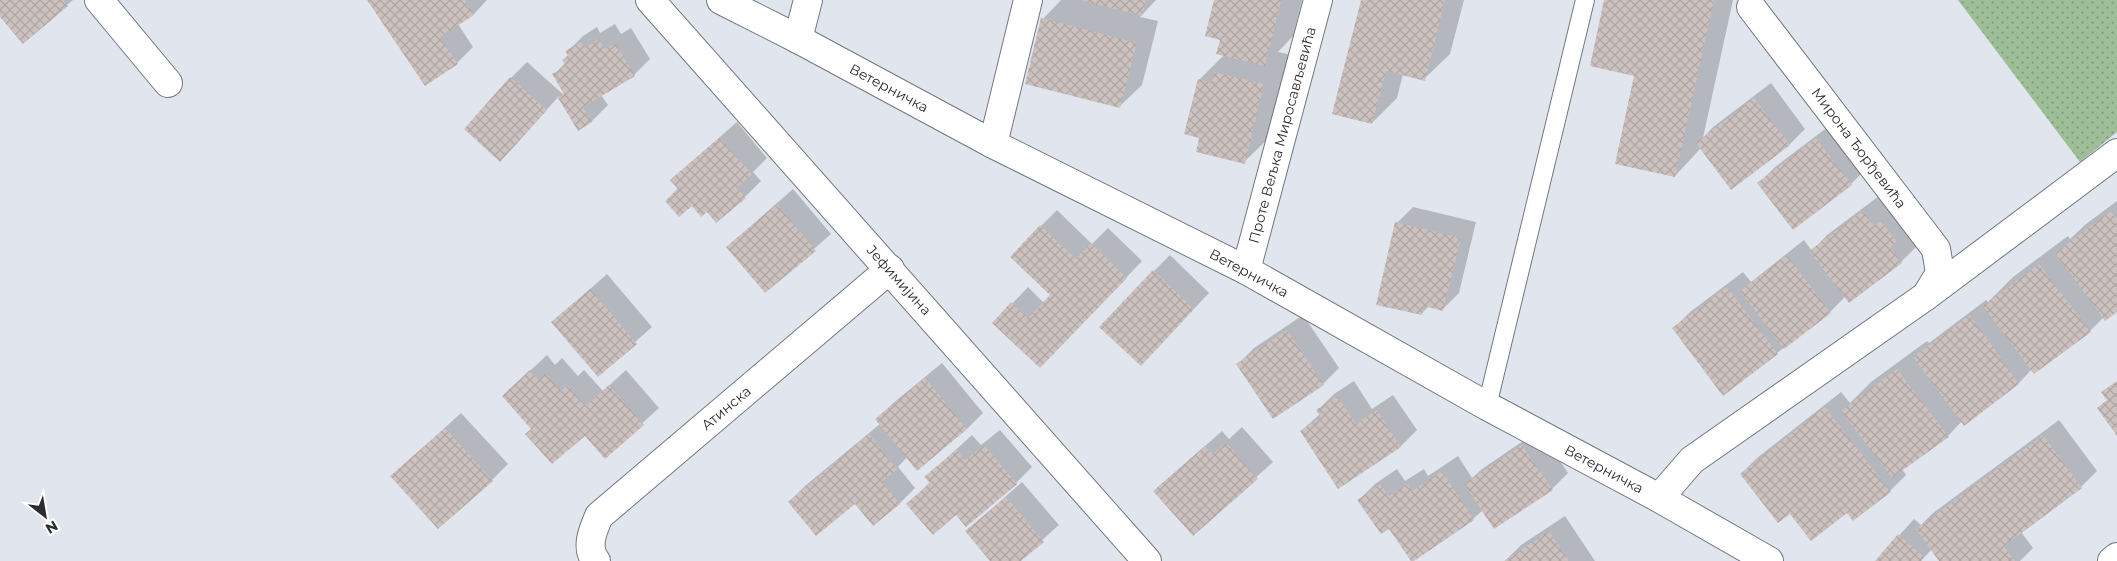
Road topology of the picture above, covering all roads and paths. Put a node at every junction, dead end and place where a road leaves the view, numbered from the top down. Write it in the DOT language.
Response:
graph roads {
  1 [pos="98,0"];
  2 [pos="650,0"];
  3 [pos="721,0"];
  4 [pos="808,0"];
  5 [pos="1028,0"];
  6 [pos="1318,0"];
  7 [pos="1585,0"];
  8 [pos="1752,6"];
  9 [pos="798,39"];
  10 [pos="168,83"];
  11 [pos="993,144"];
  12 [pos="2117,153"];
  13 [pos="890,269"];
  14 [pos="1246,270"];
  15 [pos="1926,296"];
  16 [pos="1487,406"];
  17 [pos="1659,498"];
  18 [pos="2117,557"];
  19 [pos="596,561"];
  20 [pos="1147,561"];
  21 [pos="1769,561"];
  22 [pos="2112,561"];
  1 -- 10 [label="street"];
  2 -- 13 [label="street, Јефимијина"];
  3 -- 9 [label="street, Ветерничка"];
  4 -- 9 [label="street"];
  5 -- 11 [label="street"];
  6 -- 14 [label="street, Проте Вељка Миросављевића"];
  7 -- 16 [label="lane"];
  8 -- 15 [label="street, Мирона Ђорђевића"];
  9 -- 11 [label="street, Ветерничка"];
  11 -- 14 [label="street, Ветерничка"];
  12 -- 15 [label="street, Мирона Ђорђевића"];
  13 -- 19 [label="street, Атинска"];
  13 -- 20 [label="street, Јефимијина"];
  14 -- 16 [label="street, Ветерничка"];
  15 -- 17 [label="street, Мирона Ђорђевића"];
  16 -- 17 [label="street, Ветерничка"];
  17 -- 21 [label="street, Ветерничка"];
  18 -- 22 [label="street"];
}
